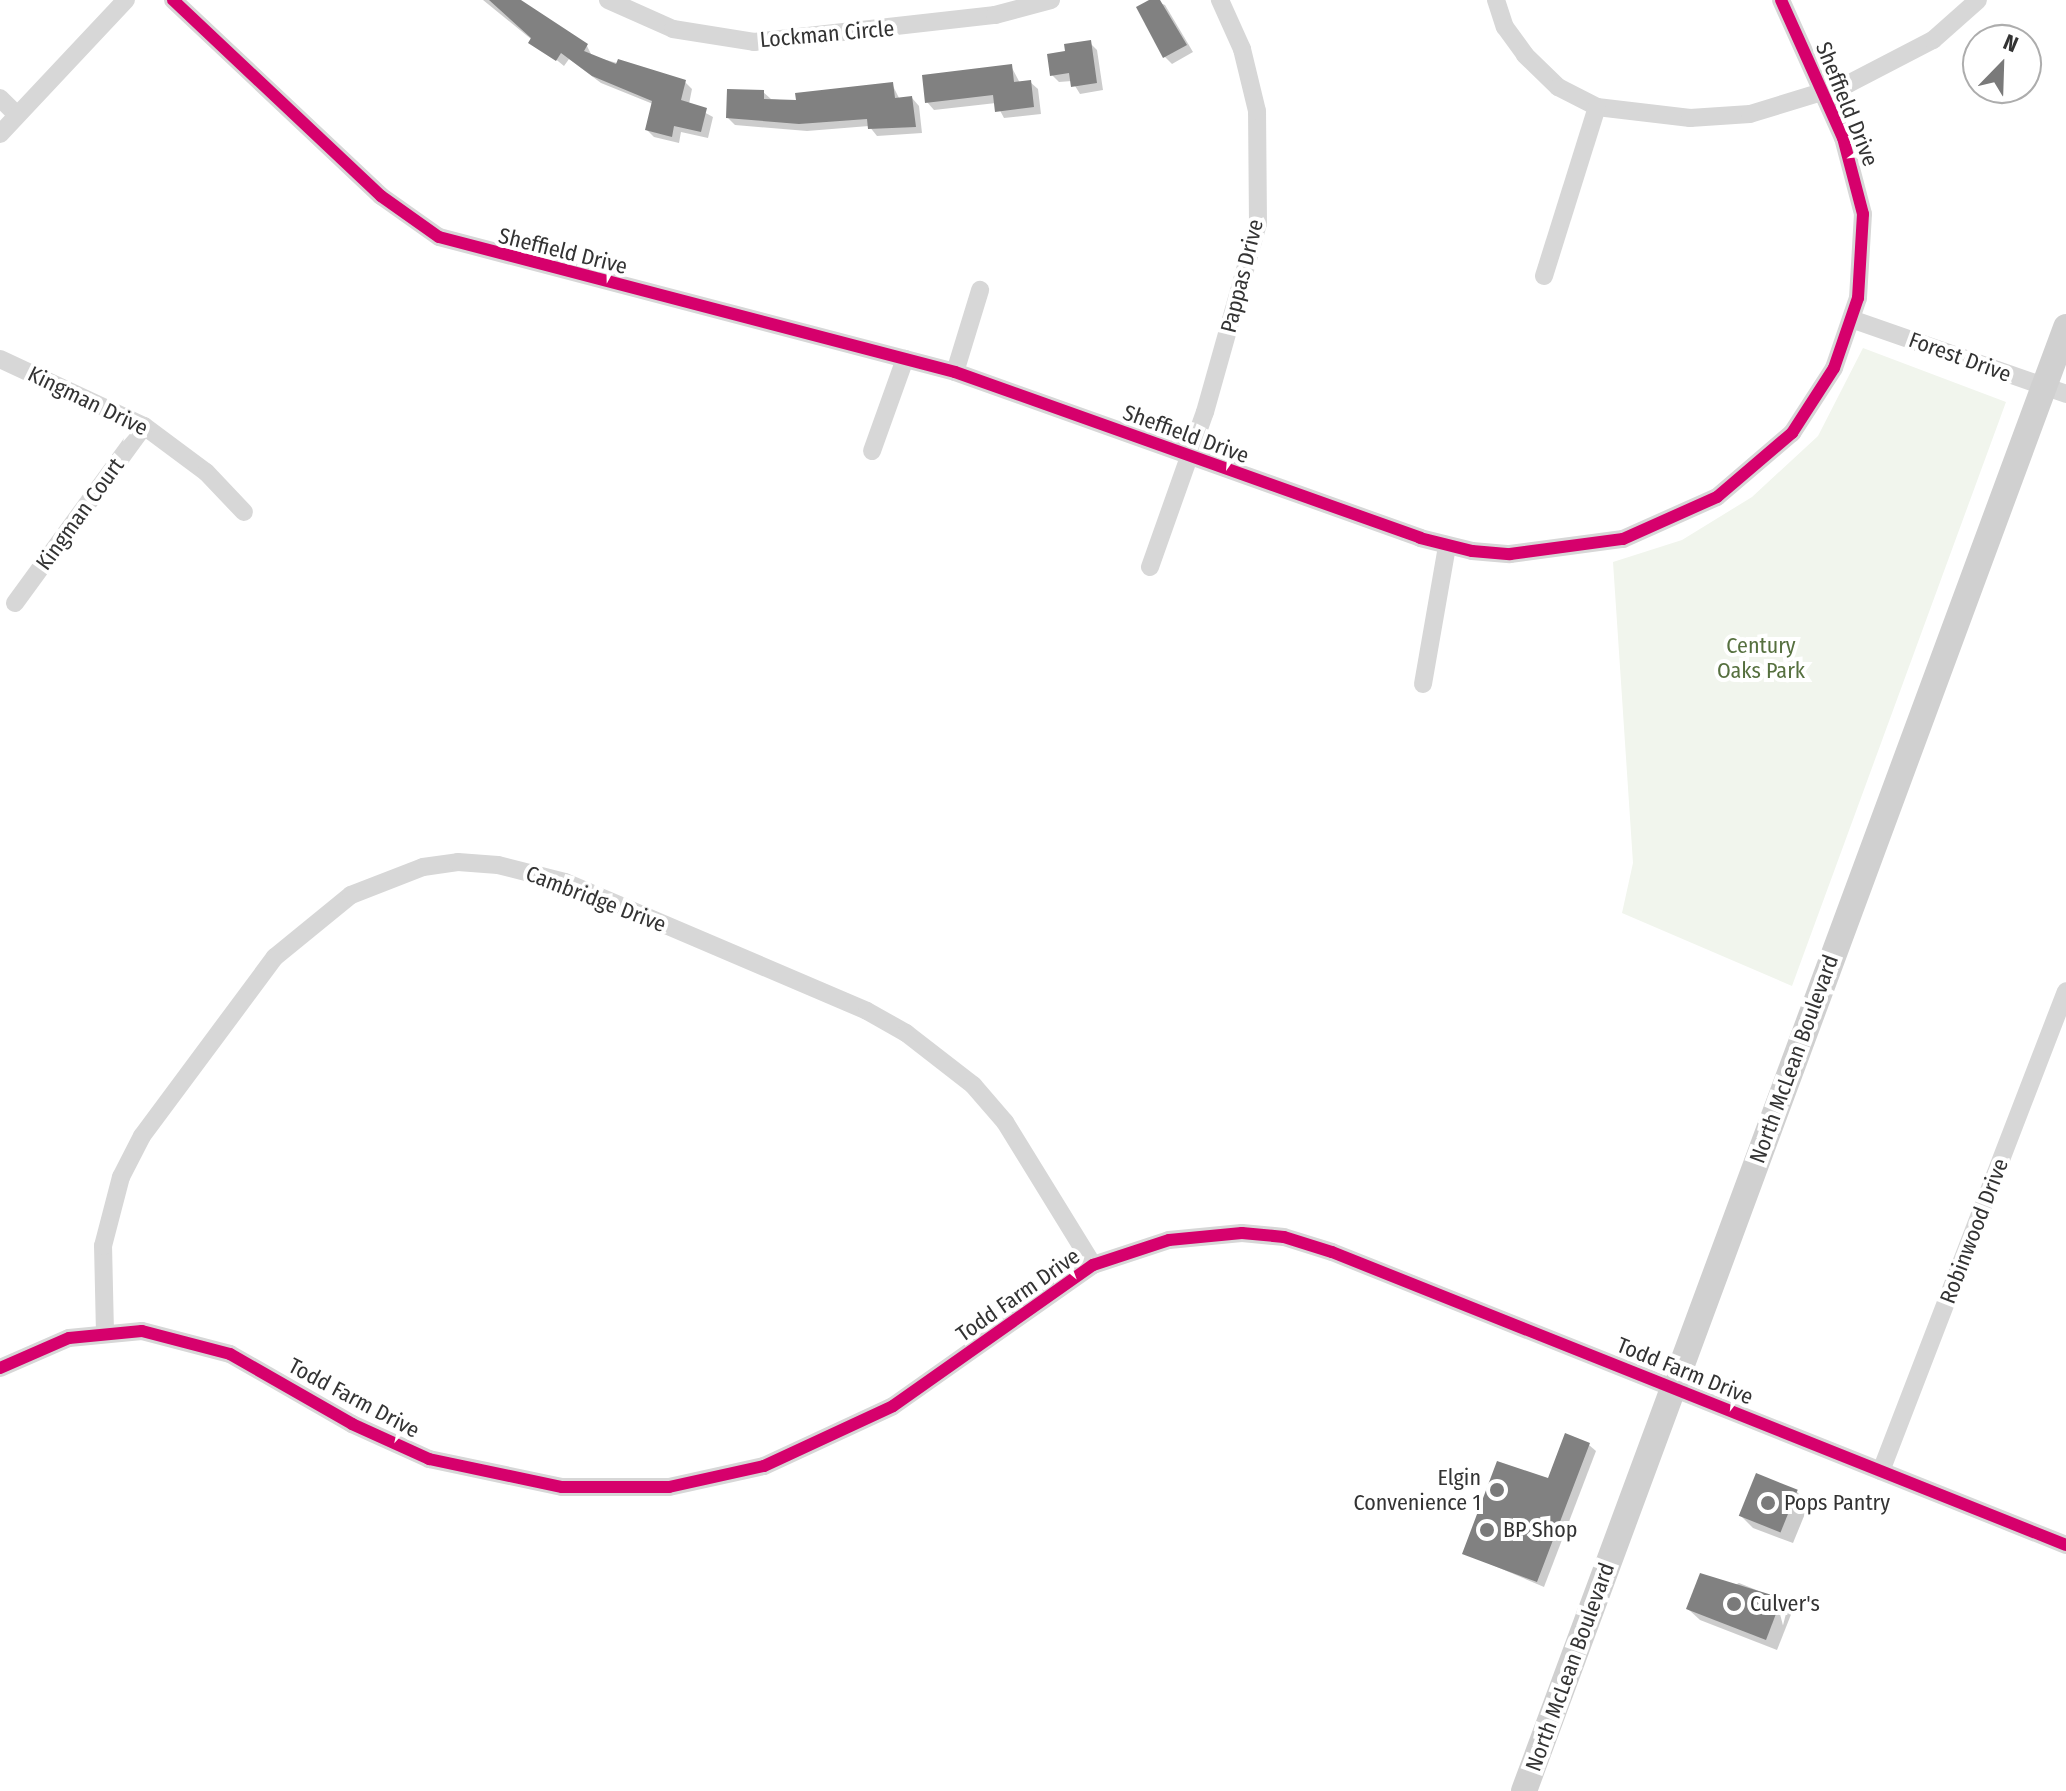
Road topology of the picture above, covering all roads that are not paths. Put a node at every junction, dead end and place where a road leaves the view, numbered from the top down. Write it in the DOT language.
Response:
graph roads {
  1 [pos="126,0"];
  2 [pos="173,0"];
  3 [pos="608,0"];
  4 [pos="1051,0"];
  5 [pos="1220,0"];
  6 [pos="1496,0"];
  7 [pos="1781,0"];
  8 [pos="1978,0"];
  9 [pos="1824,92"];
  10 [pos="0,98"];
  11 [pos="1597,107"];
  12 [pos="17,115"];
  13 [pos="0,134"];
  14 [pos="1544,276"];
  15 [pos="980,290"];
  16 [pos="1854,320"];
  17 [pos="2066,327"];
  18 [pos="0,359"];
  19 [pos="905,359"];
  20 [pos="955,372"];
  21 [pos="2054,390"];
  22 [pos="144,426"];
  23 [pos="872,451"];
  24 [pos="1190,457"];
  25 [pos="244,512"];
  26 [pos="1447,547"];
  27 [pos="1150,567"];
  28 [pos="15,603"];
  29 [pos="1423,684"];
  30 [pos="2066,991"];
  31 [pos="1093,1265"];
  32 [pos="105,1333"];
  33 [pos="0,1368"];
  34 [pos="1672,1387"];
  35 [pos="1881,1471"];
  36 [pos="2066,1545"];
  37 [pos="1524,1791"];
  1 -- 12 [label="street"];
  2 -- 19 [label="street, Sheffield Drive"];
  3 -- 4 [label="street, Lockman Circle"];
  5 -- 24 [label="street, Pappas Drive"];
  6 -- 11 [label="street"];
  7 -- 9 [label="street, Sheffield Drive"];
  8 -- 9 [label="street"];
  9 -- 11 [label="street"];
  9 -- 16 [label="street, Sheffield Drive"];
  10 -- 12 [label="street"];
  11 -- 14 [label="street"];
  12 -- 13 [label="street"];
  15 -- 20 [label="street"];
  16 -- 21 [label="street, Forest Drive"];
  16 -- 26 [label="street, Sheffield Drive"];
  17 -- 21 [label="main road, North McLean Boulevard"];
  18 -- 22 [label="street, Kingman Drive"];
  19 -- 20 [label="street, Sheffield Drive"];
  19 -- 23 [label="street"];
  20 -- 24 [label="street, Sheffield Drive"];
  21 -- 34 [label="main road, North McLean Boulevard"];
  22 -- 25 [label="street, Kingman Drive"];
  22 -- 28 [label="street, Kingman Court"];
  24 -- 26 [label="street, Sheffield Drive"];
  24 -- 27 [label="street, Pappas Drive"];
  26 -- 29 [label="street"];
  30 -- 35 [label="street, Robinwood Drive"];
  31 -- 32 [label="street, Todd Farm Drive"];
  31 -- 32 [label="street, Cambridge Drive"];
  31 -- 34 [label="street, Todd Farm Drive"];
  32 -- 33 [label="street, Todd Farm Drive"];
  34 -- 35 [label="street, Todd Farm Drive"];
  34 -- 37 [label="main road, North McLean Boulevard"];
  35 -- 36 [label="street, Todd Farm Drive"];
}
